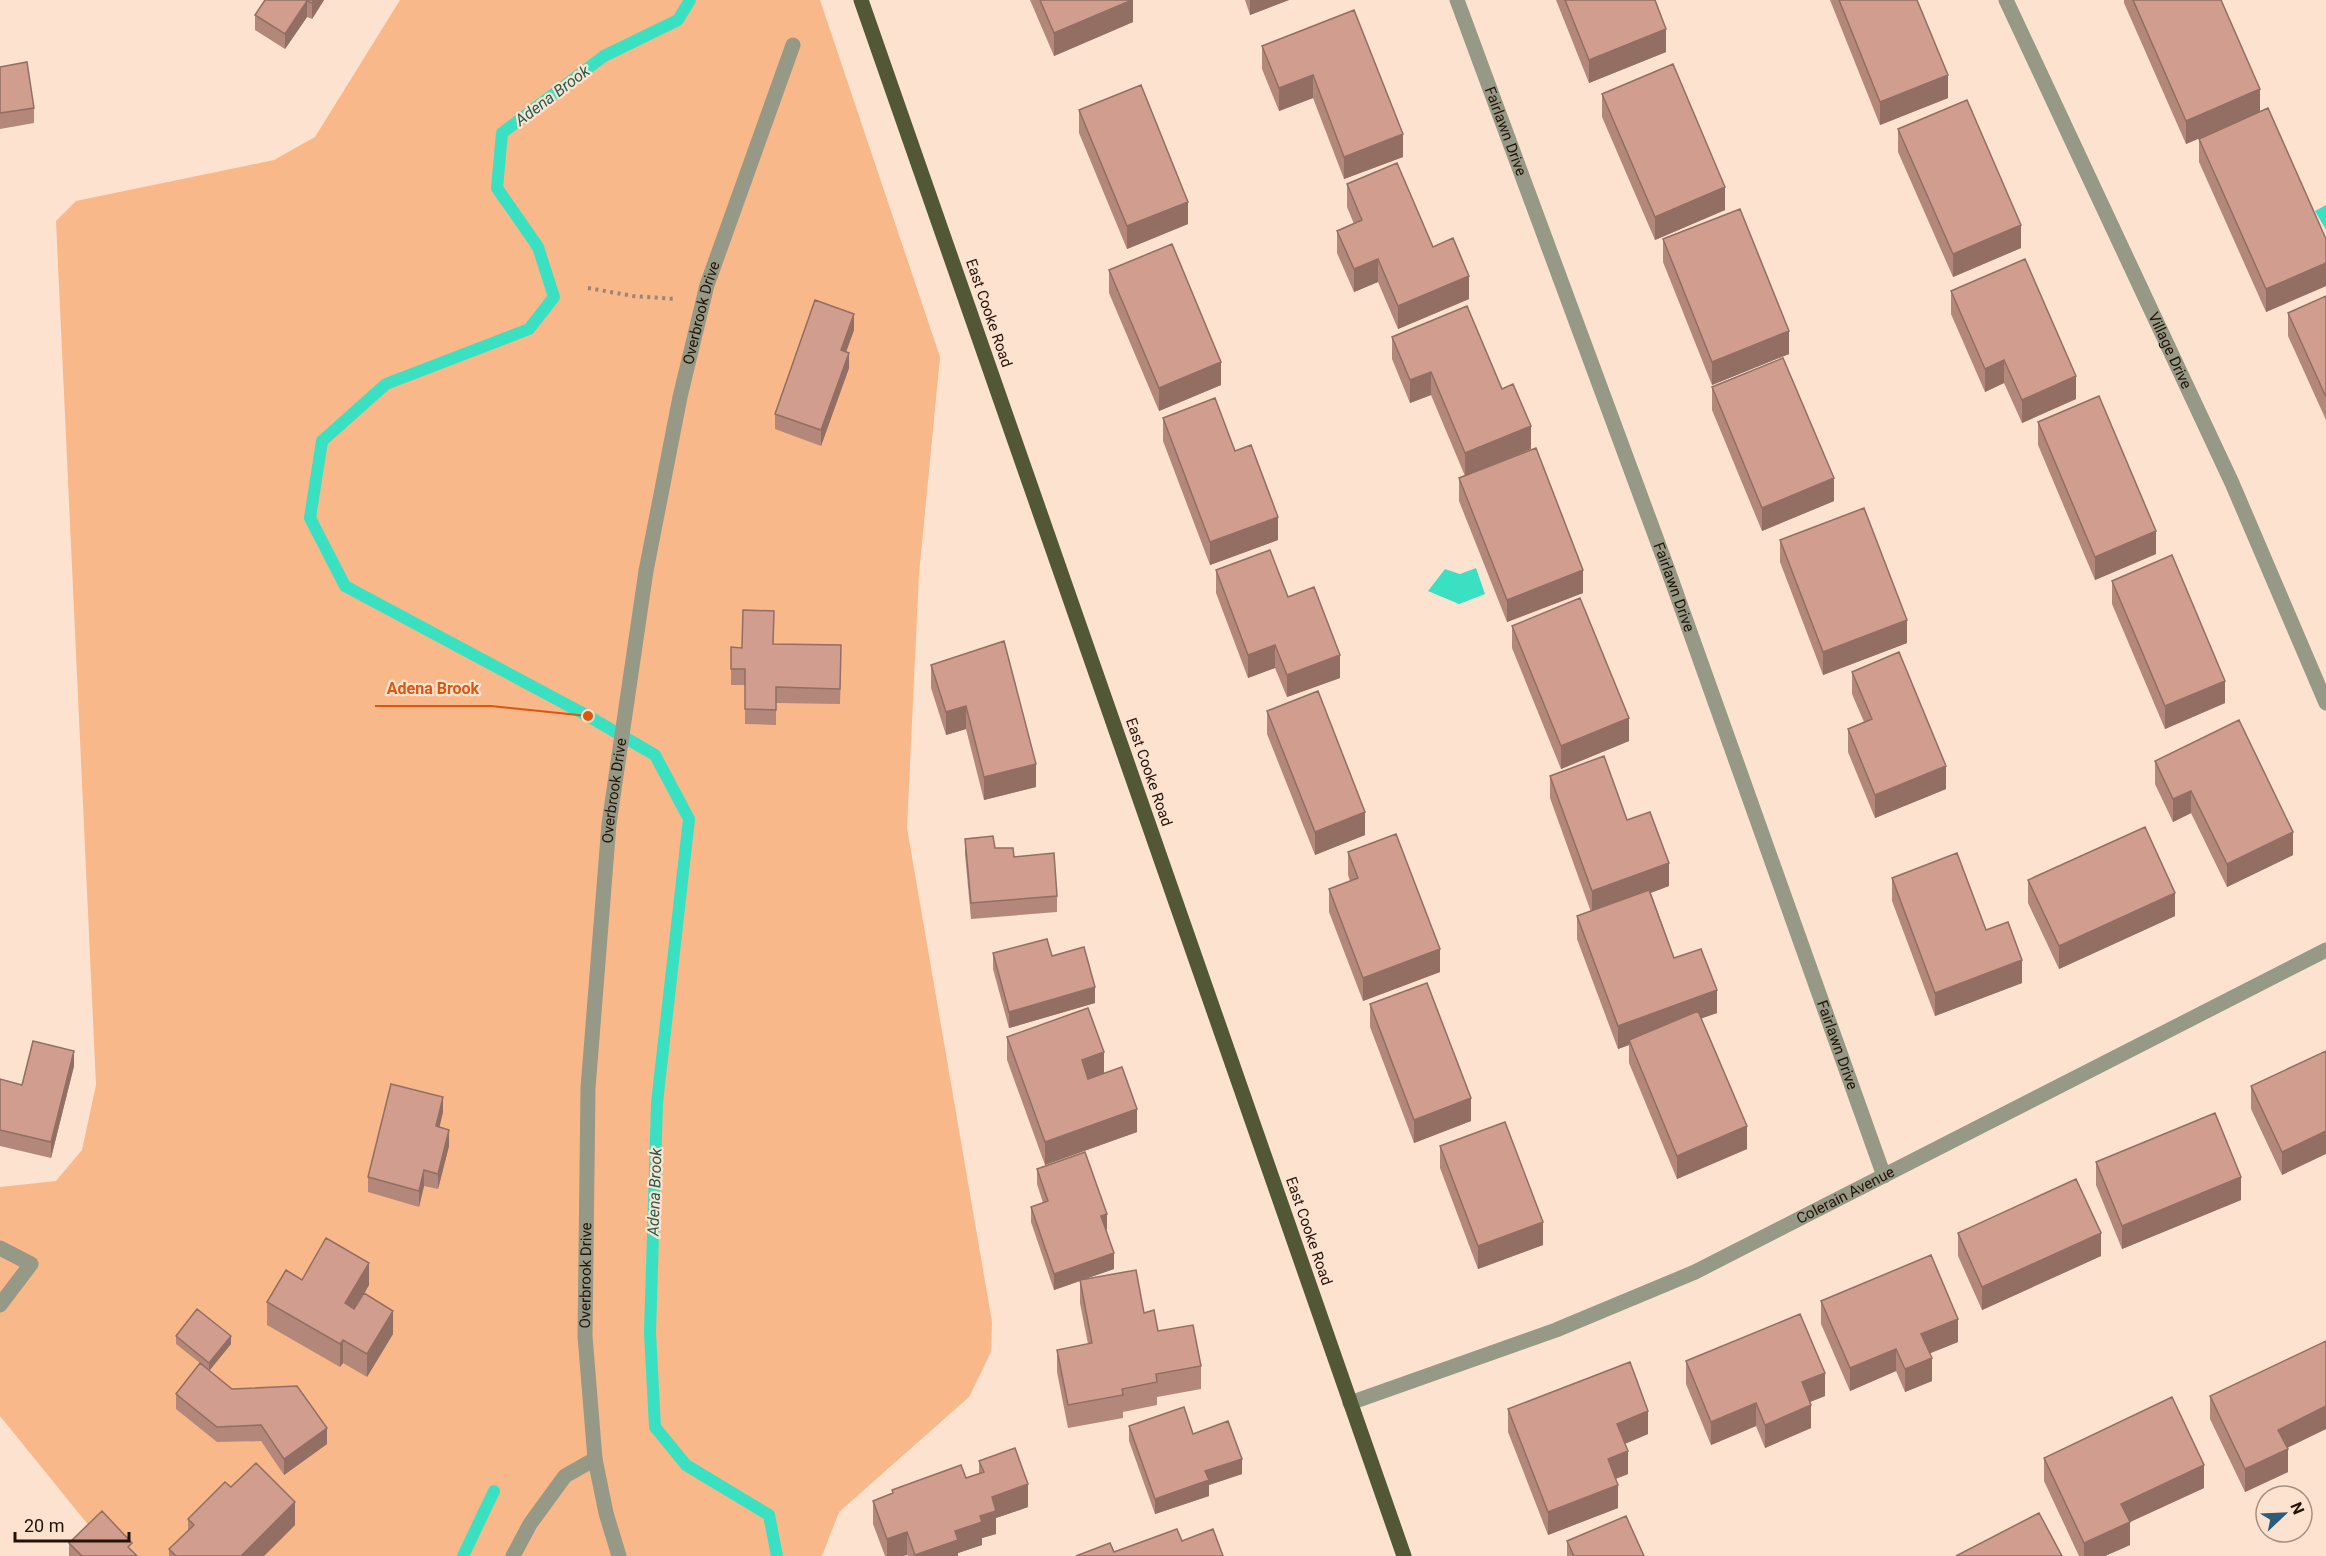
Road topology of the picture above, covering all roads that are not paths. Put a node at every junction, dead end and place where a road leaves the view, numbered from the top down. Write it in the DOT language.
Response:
graph roads {
  1 [pos="861,0"];
  2 [pos="1457,0"];
  3 [pos="2006,0"];
  4 [pos="793,45"];
  5 [pos="2326,703"];
  6 [pos="2326,950"];
  7 [pos="1884,1176"];
  8 [pos="0,1248"];
  9 [pos="0,1305"];
  10 [pos="1350,1403"];
  11 [pos="594,1459"];
  12 [pos="513,1556"];
  13 [pos="620,1556"];
  14 [pos="1404,1556"];
  1 -- 10 [label="main road, East Cooke Road"];
  2 -- 7 [label="street, Fairlawn Drive"];
  3 -- 5 [label="street, Village Drive"];
  4 -- 11 [label="street, Overbrook Drive"];
  6 -- 7 [label="street, Colerain Avenue"];
  7 -- 10 [label="street, Colerain Avenue"];
  8 -- 9 [label="street"];
  10 -- 14 [label="main road, East Cooke Road"];
  11 -- 12 [label="street"];
  11 -- 13 [label="street, Overbrook Drive"];
}
